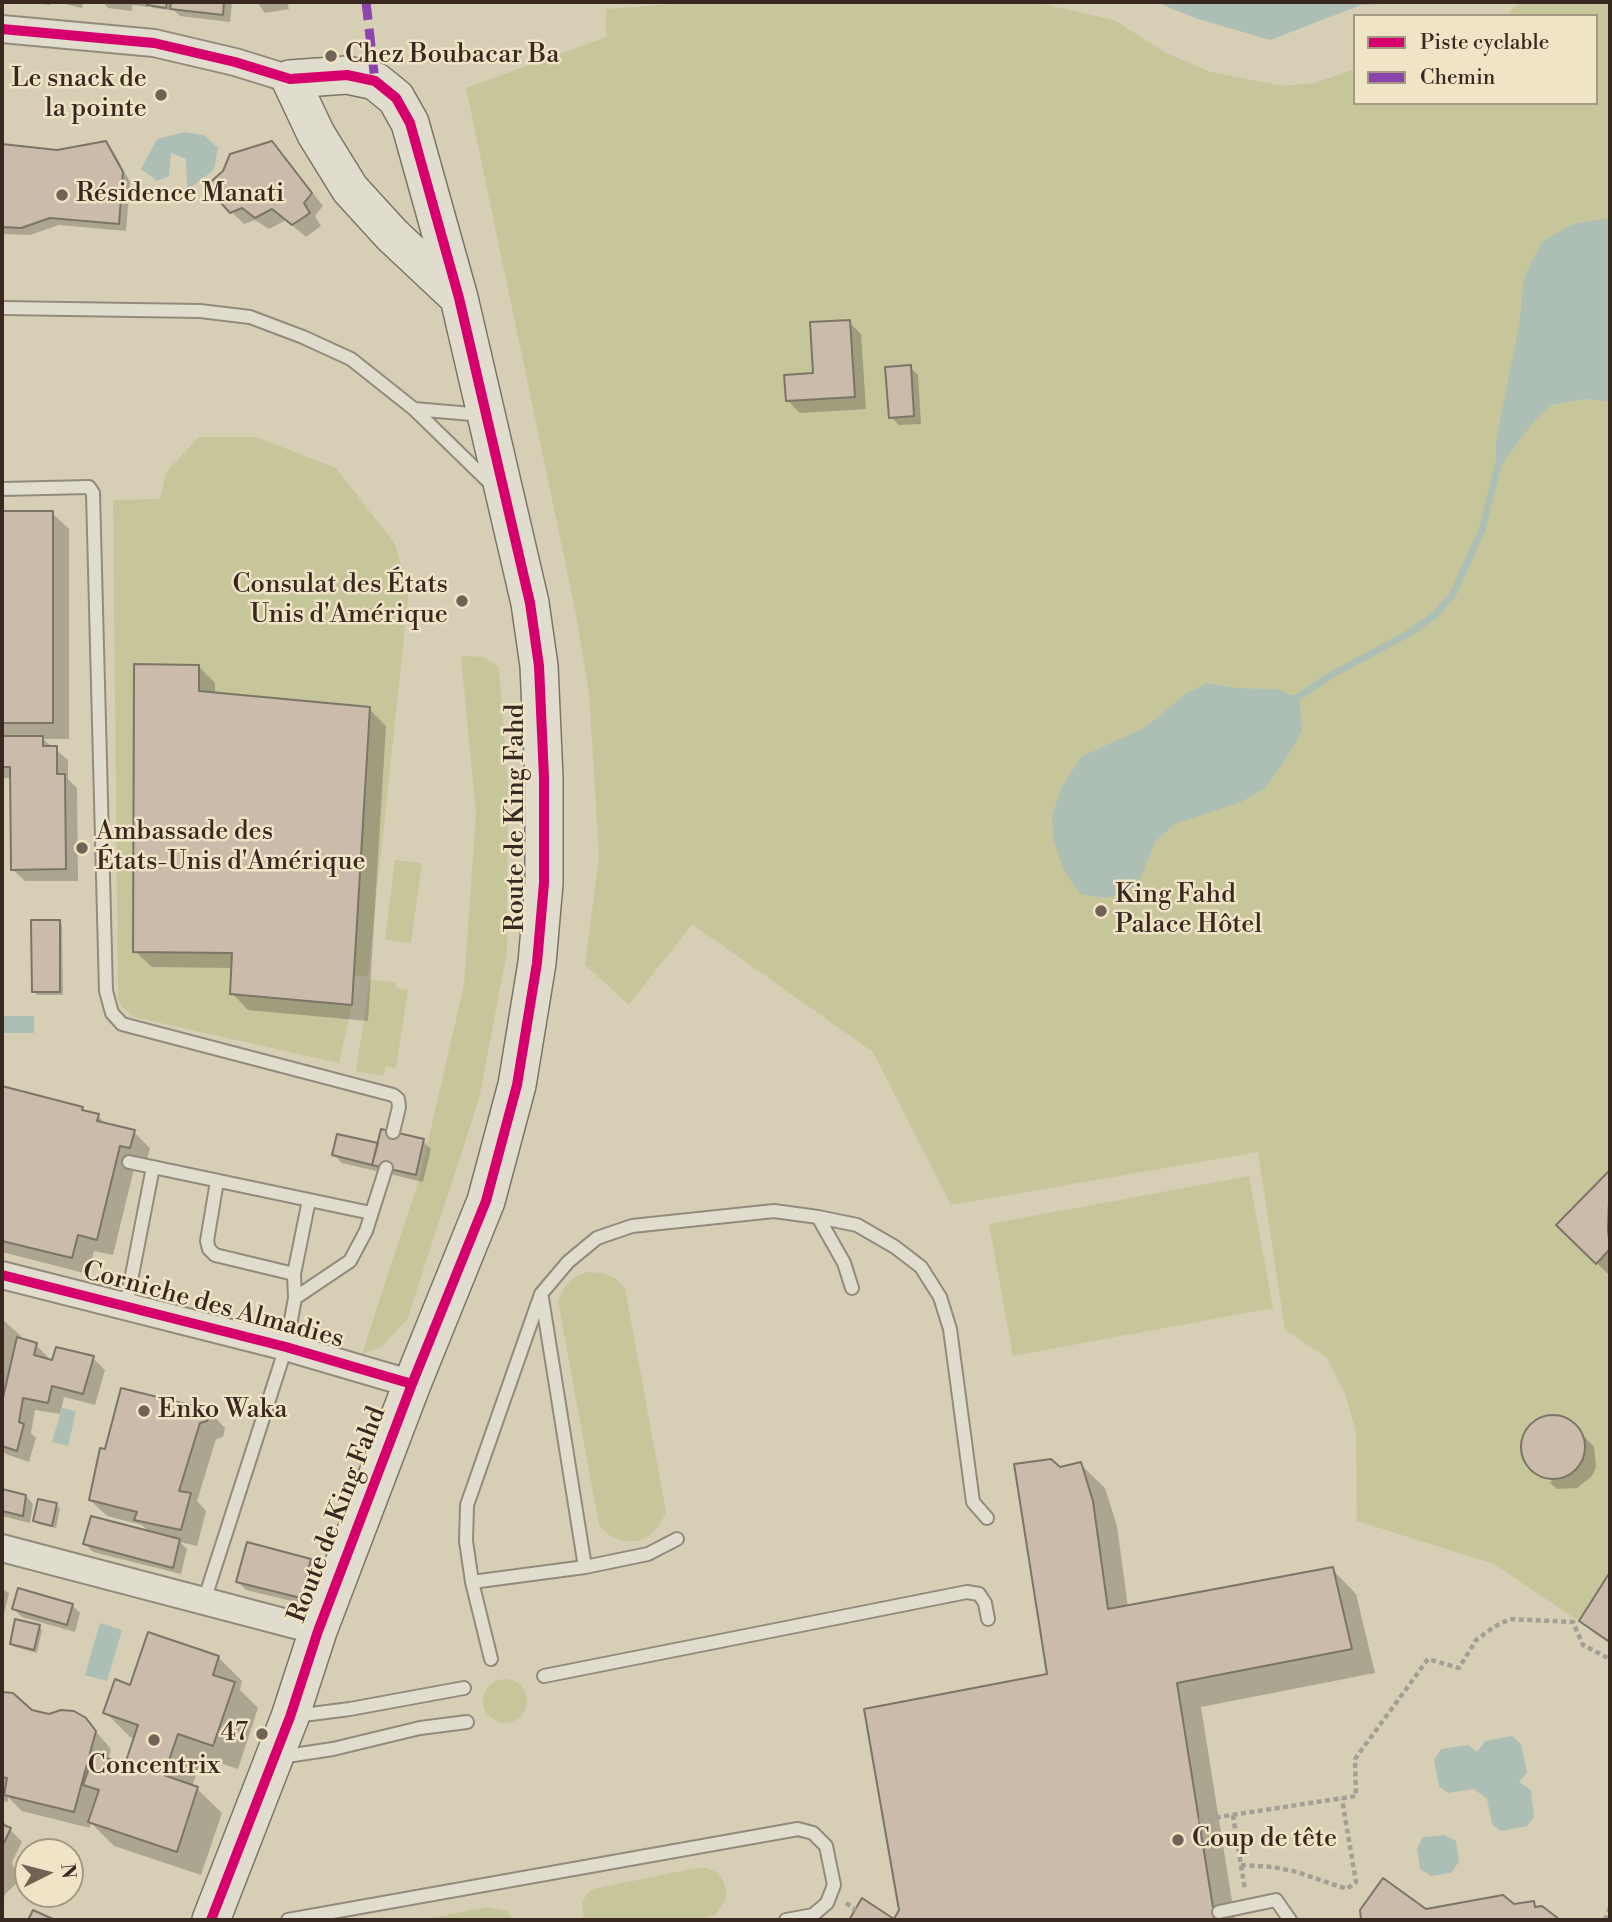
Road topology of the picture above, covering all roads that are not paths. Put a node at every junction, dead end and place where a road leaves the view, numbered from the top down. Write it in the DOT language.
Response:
graph roads {
  1 [pos="2,29"];
  2 [pos="290,79"];
  3 [pos="459,298"];
  4 [pos="2,307"];
  5 [pos="414,409"];
  6 [pos="486,415"];
  7 [pos="2,489"];
  8 [pos="506,499"];
  9 [pos="393,1132"];
  10 [pos="130,1162"];
  11 [pos="153,1167"];
  12 [pos="386,1168"];
  13 [pos="217,1181"];
  14 [pos="309,1200"];
  15 [pos="371,1213"];
  16 [pos="818,1217"];
  17 [pos="294,1274"];
  18 [pos="2,1275"];
  19 [pos="852,1288"];
  20 [pos="541,1294"];
  21 [pos="295,1298"];
  22 [pos="126,1306"];
  23 [pos="286,1348"];
  24 [pos="412,1384"];
  25 [pos="987,1518"];
  26 [pos="677,1539"];
  27 [pos="2,1548"];
  28 [pos="585,1567"];
  29 [pos="472,1582"];
  30 [pos="204,1601"];
  31 [pos="988,1619"];
  32 [pos="318,1631"];
  33 [pos="491,1660"];
  34 [pos="544,1676"];
  35 [pos="464,1688"];
  36 [pos="290,1717"];
  37 [pos="467,1722"];
  38 [pos="272,1758"];
  39 [pos="1219,1912"];
  40 [pos="361,1914"];
  41 [pos="211,1920"];
  42 [pos="288,1920"];
  43 [pos="786,1920"];
  44 [pos="1290,1920"];
  1 -- 2 [label="street"];
  2 -- 3 [label="street"];
  2 -- 3 [label="street, Route de King Fahd"];
  3 -- 6 [label="street, Route de King Fahd"];
  4 -- 5 [label="lane"];
  5 -- 6 [label="lane"];
  5 -- 8 [label="lane"];
  6 -- 8 [label="street, Route de King Fahd"];
  7 -- 9 [label="lane"];
  8 -- 24 [label="street, Route de King Fahd"];
  10 -- 11 [label="lane"];
  11 -- 13 [label="lane"];
  11 -- 22 [label="lane"];
  12 -- 15 [label="lane"];
  13 -- 14 [label="lane"];
  13 -- 17 [label="lane"];
  14 -- 15 [label="lane"];
  14 -- 17 [label="lane"];
  15 -- 21 [label="lane"];
  16 -- 19 [label="lane"];
  16 -- 20 [label="lane"];
  16 -- 25 [label="lane"];
  17 -- 21 [label="lane"];
  18 -- 22 [label="street, Corniche des Almadies"];
  20 -- 28 [label="lane"];
  20 -- 29 [label="lane"];
  21 -- 23 [label="lane"];
  22 -- 23 [label="street, Corniche des Almadies"];
  23 -- 24 [label="street, Corniche des Almadies"];
  23 -- 30 [label="lane"];
  24 -- 32 [label="street, Route de King Fahd"];
  26 -- 28 [label="lane"];
  27 -- 30 [label="street"];
  28 -- 29 [label="lane"];
  29 -- 33 [label="lane"];
  30 -- 32 [label="street"];
  31 -- 34 [label="lane"];
  32 -- 36 [label="street, Route de King Fahd"];
  35 -- 36 [label="lane"];
  36 -- 38 [label="street, Route de King Fahd"];
  37 -- 38 [label="lane"];
  38 -- 41 [label="street, Route de King Fahd"];
  39 -- 44 [label="lane"];
  40 -- 42 [label="lane"];
  40 -- 43 [label="lane"];
}
